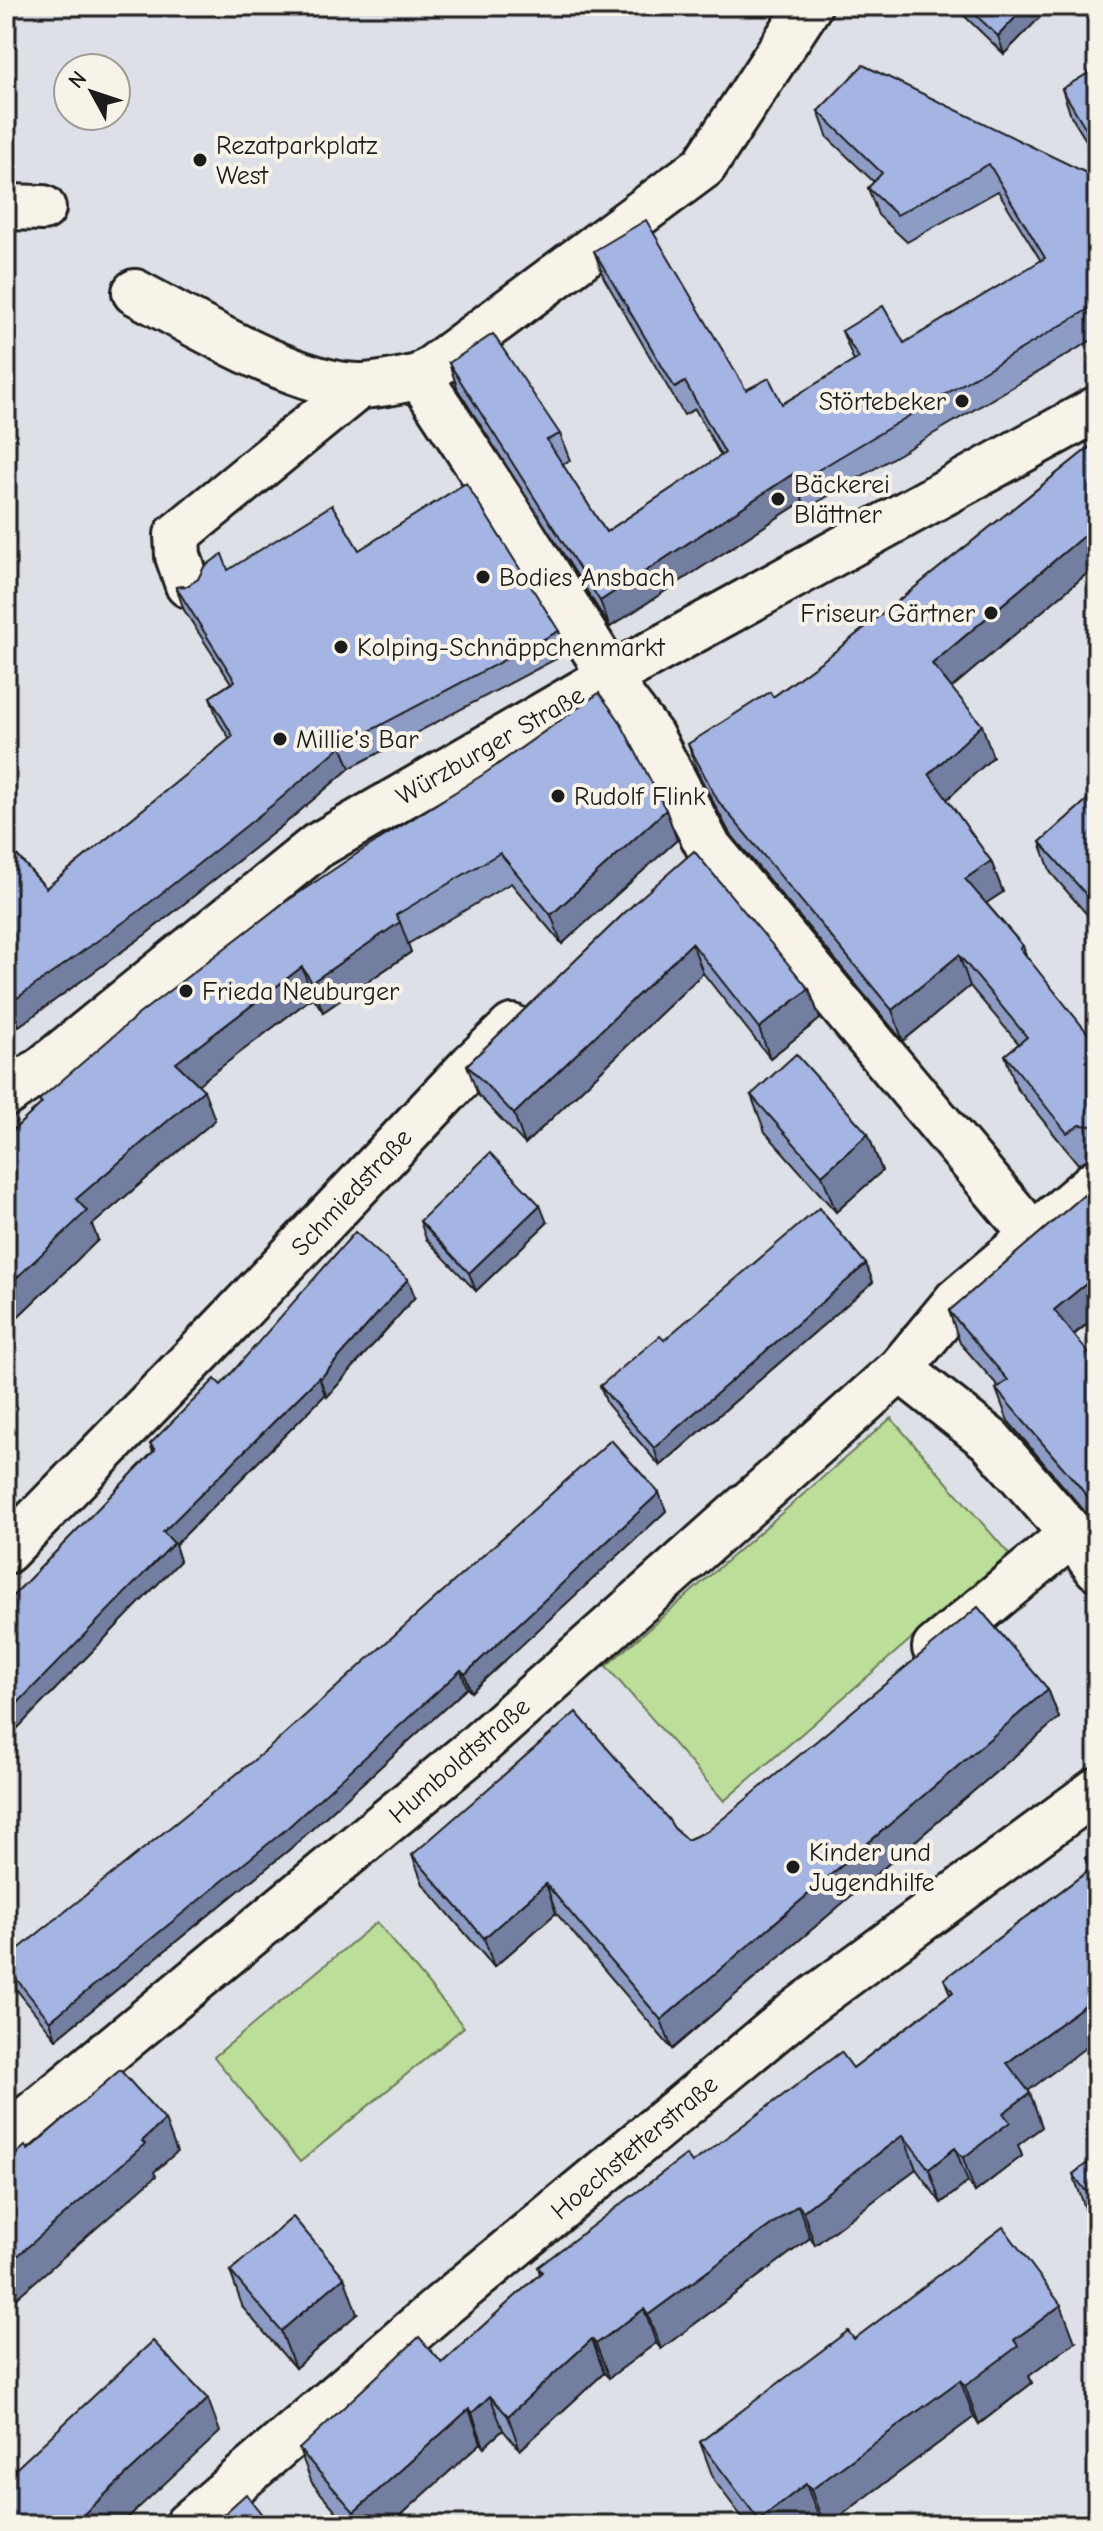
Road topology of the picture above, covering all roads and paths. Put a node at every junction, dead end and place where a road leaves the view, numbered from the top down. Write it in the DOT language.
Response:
graph roads {
  1 [pos="809,6"];
  2 [pos="135,292"];
  3 [pos="420,377"];
  4 [pos="359,386"];
  5 [pos="1097,409"];
  6 [pos="188,585"];
  7 [pos="607,678"];
  8 [pos="708,846"];
  9 [pos="675,874"];
  10 [pos="540,1000"];
  11 [pos="6,1094"];
  12 [pos="1097,1181"];
  13 [pos="1032,1234"];
  14 [pos="900,1369"];
  15 [pos="6,1551"];
  16 [pos="1084,1551"];
  17 [pos="905,1673"];
  18 [pos="1097,1790"];
  19 [pos="6,2137"];
  20 [pos="187,2525"];
  1 -- 3 [label="street"];
  2 -- 4 [label="street"];
  3 -- 4 [label="street"];
  3 -- 7 [label="street"];
  4 -- 6 [label="street"];
  5 -- 7 [label="street, Würzburger Straße"];
  7 -- 8 [label="street"];
  7 -- 11 [label="street, Würzburger Straße"];
  8 -- 9 [label="street"];
  8 -- 13 [label="street"];
  10 -- 15 [label="street, Schmiedstraße"];
  12 -- 13 [label="street, Humboldtstraße"];
  13 -- 14 [label="street, Humboldtstraße"];
  14 -- 16 [label="street"];
  14 -- 19 [label="street, Humboldtstraße"];
  16 -- 17 [label="street"];
  18 -- 20 [label="street, Hoechstetterstraße"];
}
